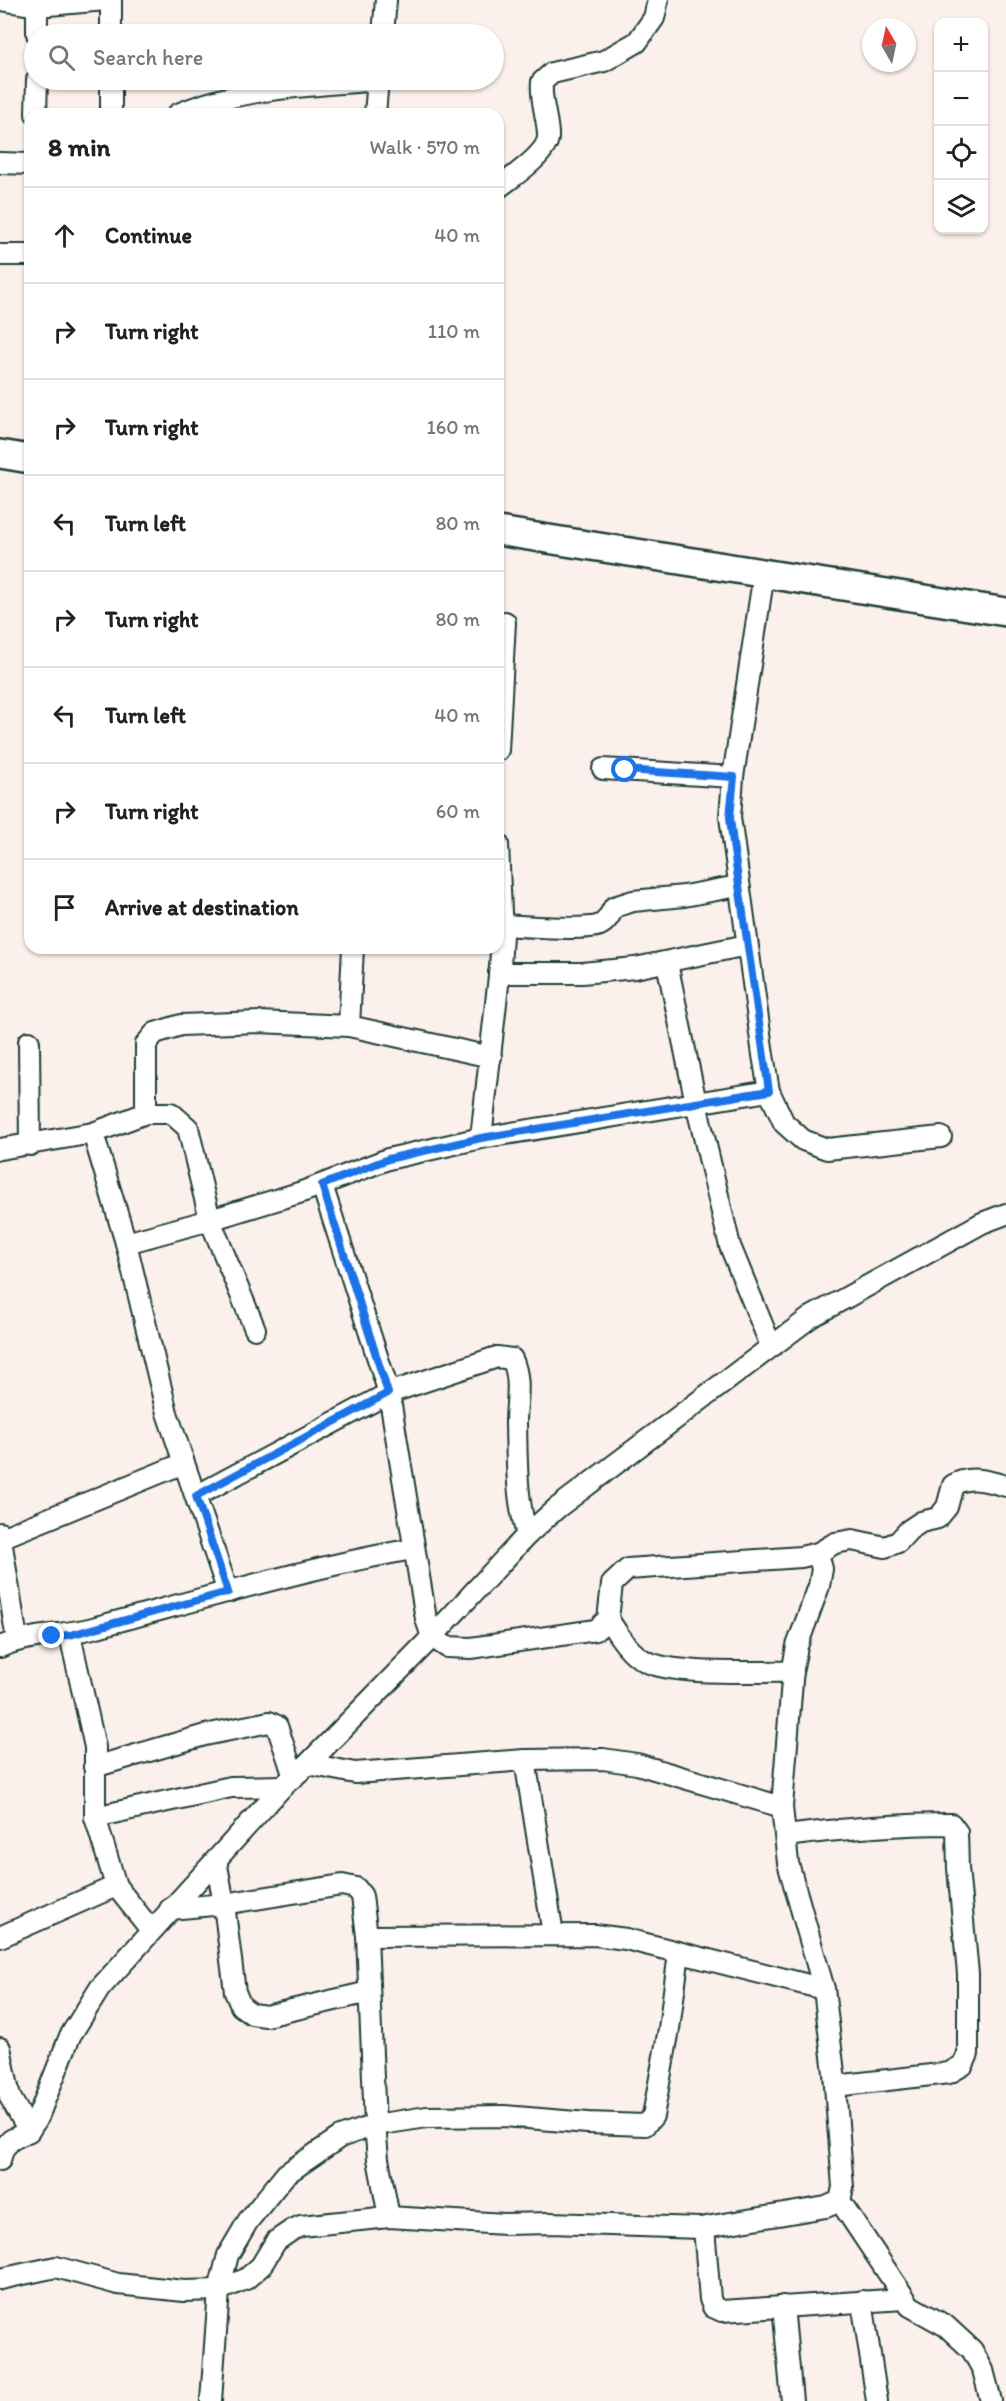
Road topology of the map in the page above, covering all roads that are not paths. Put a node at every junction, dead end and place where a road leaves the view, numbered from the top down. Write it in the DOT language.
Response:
graph roads {
  1 [pos="0,0"];
  2 [pos="106,0"];
  3 [pos="111,0"];
  4 [pos="386,0"];
  5 [pos="658,0"];
  6 [pos="38,6"];
  7 [pos="37,24"];
  8 [pos="111,24"];
  9 [pos="384,24"];
  10 [pos="37,90"];
  11 [pos="111,90"];
  12 [pos="261,90"];
  13 [pos="377,90"];
  14 [pos="36,108"];
  15 [pos="111,108"];
  16 [pos="195,108"];
  17 [pos="376,108"];
  18 [pos="0,163"];
  19 [pos="24,164"];
  20 [pos="504,184"];
  21 [pos="0,255"];
  22 [pos="24,255"];
  23 [pos="0,454"];
  24 [pos="24,458"];
  25 [pos="504,532"];
  26 [pos="764,573"];
  27 [pos="1006,612"];
  28 [pos="505,622"];
  29 [pos="504,640"];
  30 [pos="603,769"];
  31 [pos="734,777"];
  32 [pos="738,886"];
  33 [pos="504,925"];
  34 [pos="747,945"];
  35 [pos="352,954"];
  36 [pos="500,954"];
  37 [pos="667,963"];
  38 [pos="499,973"];
  39 [pos="350,1026"];
  40 [pos="29,1042"];
  41 [pos="490,1057"];
  42 [pos="769,1091"];
  43 [pos="696,1103"];
  44 [pos="146,1113"];
  45 [pos="93,1133"];
  46 [pos="941,1137"];
  47 [pos="481,1138"];
  48 [pos="30,1145"];
  49 [pos="0,1149"];
  50 [pos="322,1185"];
  51 [pos="1006,1214"];
  52 [pos="210,1220"];
  53 [pos="126,1243"];
  54 [pos="255,1329"];
  55 [pos="771,1346"];
  56 [pos="388,1393"];
  57 [pos="184,1462"];
  58 [pos="1006,1486"];
  59 [pos="196,1496"];
  60 [pos="0,1533"];
  61 [pos="527,1535"];
  62 [pos="1,1538"];
  63 [pos="413,1549"];
  64 [pos="818,1553"];
  65 [pos="228,1592"];
  66 [pos="608,1620"];
  67 [pos="70,1635"];
  68 [pos="432,1636"];
  69 [pos="8,1643"];
  70 [pos="793,1672"];
  71 [pos="525,1760"];
  72 [pos="94,1767"];
  73 [pos="295,1776"];
  74 [pos="783,1807"];
  75 [pos="95,1816"];
  76 [pos="786,1836"];
  77 [pos="216,1860"];
  78 [pos="116,1886"];
  79 [pos="225,1904"];
  80 [pos="170,1909"];
  81 [pos="151,1930"];
  82 [pos="553,1934"];
  83 [pos="367,1936"];
  84 [pos="0,1937"];
  85 [pos="679,1953"];
  86 [pos="824,1989"];
  87 [pos="369,1992"];
  88 [pos="0,2048"];
  89 [pos="835,2085"];
  90 [pos="375,2125"];
  91 [pos="29,2131"];
  92 [pos="0,2160"];
  93 [pos="840,2201"];
  94 [pos="388,2217"];
  95 [pos="704,2228"];
  96 [pos="0,2279"];
  97 [pos="219,2290"];
  98 [pos="904,2299"];
  99 [pos="862,2301"];
  100 [pos="783,2306"];
  101 [pos="211,2401"];
  102 [pos="792,2401"];
  103 [pos="877,2401"];
  104 [pos="991,2401"];
  1 -- 6 [label="street"];
  2 -- 6 [label="street"];
  3 -- 8 [label="street"];
  4 -- 9 [label="street"];
  5 -- 20 [label="street"];
  6 -- 7 [label="street"];
  10 -- 14 [label="street"];
  11 -- 15 [label="street"];
  12 -- 16 [label="street"];
  13 -- 17 [label="street"];
  18 -- 19 [label="street"];
  21 -- 22 [label="street"];
  23 -- 24 [label="main road"];
  25 -- 26 [label="main road"];
  26 -- 27 [label="main road"];
  26 -- 31 [label="street"];
  28 -- 29 [label="street"];
  30 -- 31 [label="street"];
  31 -- 32 [label="street"];
  32 -- 33 [label="street"];
  32 -- 34 [label="street"];
  34 -- 37 [label="street"];
  34 -- 42 [label="street"];
  35 -- 39 [label="street"];
  36 -- 38 [label="street"];
  37 -- 38 [label="street"];
  37 -- 43 [label="street"];
  38 -- 41 [label="street"];
  39 -- 41 [label="street"];
  39 -- 44 [label="street"];
  40 -- 48 [label="street"];
  41 -- 47 [label="street"];
  42 -- 43 [label="street"];
  42 -- 46 [label="street"];
  43 -- 47 [label="street"];
  43 -- 55 [label="street"];
  44 -- 45 [label="street"];
  44 -- 52 [label="street"];
  45 -- 48 [label="street"];
  45 -- 53 [label="street"];
  47 -- 50 [label="street"];
  48 -- 49 [label="street"];
  50 -- 52 [label="street"];
  50 -- 56 [label="street"];
  51 -- 55 [label="street"];
  52 -- 53 [label="street"];
  52 -- 54 [label="street"];
  53 -- 57 [label="street"];
  55 -- 61 [label="street"];
  56 -- 59 [label="street"];
  56 -- 61 [label="street"];
  56 -- 63 [label="street"];
  57 -- 59 [label="street"];
  57 -- 62 [label="street"];
  58 -- 64 [label="street"];
  59 -- 65 [label="street"];
  60 -- 62 [label="street"];
  61 -- 68 [label="street"];
  62 -- 69 [label="street"];
  63 -- 65 [label="street"];
  63 -- 68 [label="street"];
  64 -- 66 [label="street"];
  64 -- 70 [label="street"];
  65 -- 67 [label="street"];
  66 -- 68 [label="street"];
  66 -- 70 [label="street"];
  67 -- 69 [label="street"];
  67 -- 72 [label="street"];
  68 -- 73 [label="street"];
  70 -- 74 [label="street"];
  71 -- 73 [label="street"];
  71 -- 74 [label="street"];
  71 -- 82 [label="street"];
  72 -- 73 [label="street"];
  72 -- 75 [label="street"];
  73 -- 75 [label="street"];
  73 -- 77 [label="street"];
  74 -- 76 [label="street"];
  75 -- 78 [label="street"];
  76 -- 86 [label="street"];
  76 -- 89 [label="street"];
  77 -- 79 [label="street"];
  77 -- 80 [label="street"];
  78 -- 81 [label="street"];
  78 -- 84 [label="street"];
  79 -- 80 [label="street"];
  79 -- 83 [label="street"];
  79 -- 87 [label="street"];
  80 -- 81 [label="street"];
  81 -- 91 [label="street"];
  82 -- 83 [label="street"];
  82 -- 85 [label="street"];
  83 -- 87 [label="street"];
  85 -- 86 [label="street"];
  85 -- 90 [label="street"];
  86 -- 89 [label="street"];
  87 -- 90 [label="street"];
  88 -- 91 [label="street"];
  89 -- 93 [label="street"];
  90 -- 94 [label="street"];
  90 -- 97 [label="street"];
  91 -- 92 [label="street"];
  93 -- 95 [label="street"];
  93 -- 98 [label="street"];
  94 -- 95 [label="street"];
  94 -- 97 [label="street"];
  95 -- 100 [label="street"];
  96 -- 97 [label="street"];
  97 -- 101 [label="street"];
  98 -- 99 [label="street"];
  98 -- 104 [label="street"];
  99 -- 100 [label="street"];
  99 -- 103 [label="street"];
  100 -- 102 [label="street"];
}
